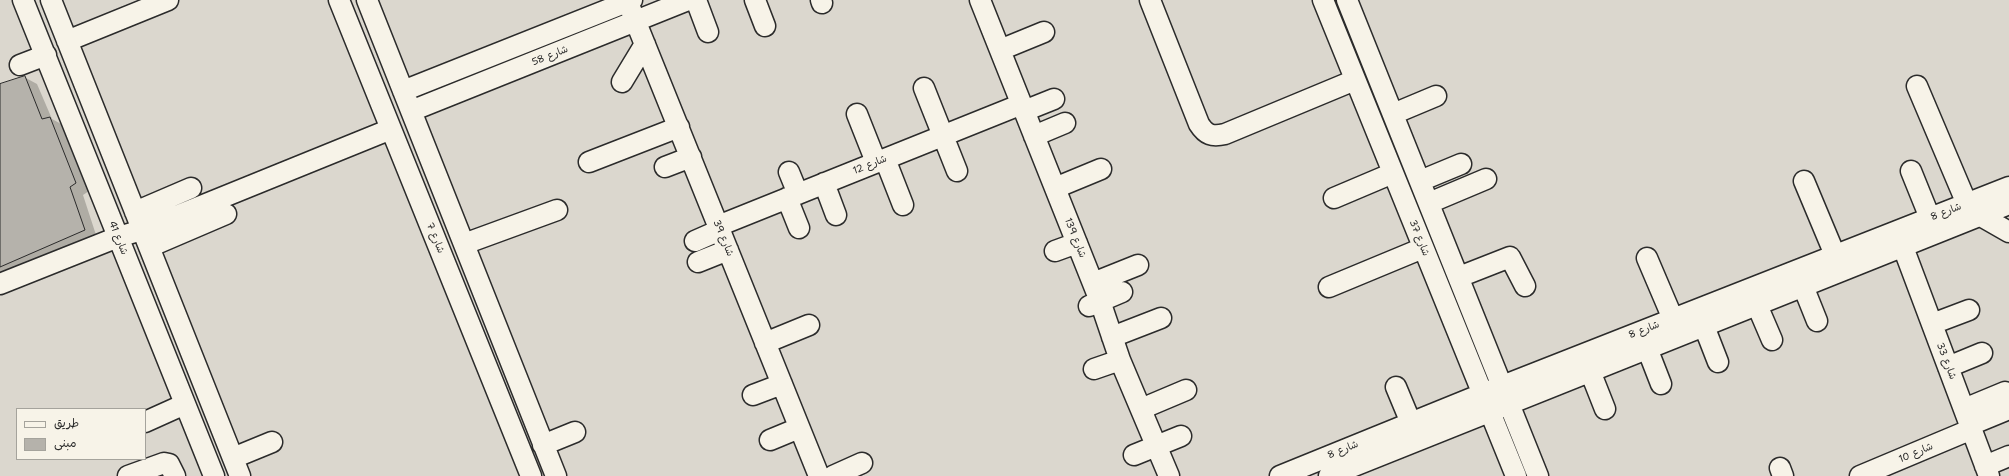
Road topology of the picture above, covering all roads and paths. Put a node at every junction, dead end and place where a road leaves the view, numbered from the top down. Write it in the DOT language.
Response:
graph roads {
  1 [pos="23,0"];
  2 [pos="51,0"];
  3 [pos="168,0"];
  4 [pos="339,0"];
  5 [pos="367,0"];
  6 [pos="688,0"];
  7 [pos="696,0"];
  8 [pos="755,0"];
  9 [pos="980,0"];
  10 [pos="1150,0"];
  11 [pos="1323,0"];
  12 [pos="1347,0"];
  13 [pos="629,1"];
  14 [pos="636,21"];
  15 [pos="765,26"];
  16 [pos="708,32"];
  17 [pos="1044,32"];
  18 [pos="67,41"];
  19 [pos="645,44"];
  20 [pos="1000,50"];
  21 [pos="46,56"];
  22 [pos="20,65"];
  23 [pos="1355,80"];
  24 [pos="622,82"];
  25 [pos="1917,86"];
  26 [pos="920,89"];
  27 [pos="403,91"];
  28 [pos="1436,96"];
  29 [pos="1054,99"];
  30 [pos="1023,107"];
  31 [pos="411,111"];
  32 [pos="857,114"];
  33 [pos="1393,114"];
  34 [pos="1065,123"];
  35 [pos="679,127"];
  36 [pos="391,129"];
  37 [pos="1034,136"];
  38 [pos="938,137"];
  39 [pos="691,157"];
  40 [pos="880,161"];
  41 [pos="589,162"];
  42 [pos="1461,164"];
  43 [pos="665,167"];
  44 [pos="1101,169"];
  45 [pos="957,171"];
  46 [pos="1911,171"];
  47 [pos="789,172"];
  48 [pos="1393,173"];
  49 [pos="1486,179"];
  50 [pos="1420,181"];
  51 [pos="1804,181"];
  52 [pos="824,183"];
  53 [pos="2009,187"];
  54 [pos="192,188"];
  55 [pos="1055,188"];
  56 [pos="793,196"];
  57 [pos="1334,198"];
  58 [pos="1428,203"];
  59 [pos="2009,204"];
  60 [pos="903,205"];
  61 [pos="557,210"];
  62 [pos="1974,210"];
  63 [pos="135,212"];
  64 [pos="226,214"];
  65 [pos="836,215"];
  66 [pos="1930,218"];
  67 [pos="719,228"];
  68 [pos="799,228"];
  69 [pos="2009,232"];
  70 [pos="118,237"];
  71 [pos="146,238"];
  72 [pos="695,241"];
  73 [pos="1077,243"];
  74 [pos="464,244"];
  75 [pos="1903,247"];
  76 [pos="1423,248"];
  77 [pos="1055,251"];
  78 [pos="1835,255"];
  79 [pos="731,257"];
  80 [pos="1647,258"];
  81 [pos="1138,265"];
  82 [pos="701,269"];
  83 [pos="1461,283"];
  84 [pos="0,284"];
  85 [pos="1525,286"];
  86 [pos="1803,286"];
  87 [pos="1329,287"];
  88 [pos="1122,292"];
  89 [pos="1094,297"];
  90 [pos="1757,304"];
  91 [pos="1968,310"];
  92 [pos="1161,318"];
  93 [pos="1673,319"];
  94 [pos="1817,321"];
  95 [pos="1932,324"];
  96 [pos="809,325"];
  97 [pos="1704,326"];
  98 [pos="1112,338"];
  99 [pos="1772,340"];
  100 [pos="765,343"];
  101 [pos="1647,348"];
  102 [pos="1982,353"];
  103 [pos="1120,360"];
  104 [pos="1718,362"];
  105 [pos="1948,367"];
  106 [pos="1094,369"];
  107 [pos="1596,369"];
  108 [pos="782,384"];
  109 [pos="1661,384"];
  110 [pos="1396,387"];
  111 [pos="1186,390"];
  112 [pos="753,395"];
  113 [pos="1506,395"];
  114 [pos="2007,400"];
  115 [pos="1486,403"];
  116 [pos="185,404"];
  117 [pos="1610,406"];
  118 [pos="1141,409"];
  119 [pos="1968,421"];
  120 [pos="146,422"];
  121 [pos="1411,423"];
  122 [pos="799,428"];
  123 [pos="575,432"];
  124 [pos="1181,436"];
  125 [pos="770,440"];
  126 [pos="272,442"];
  127 [pos="543,445"];
  128 [pos="1156,446"];
  129 [pos="1134,455"];
  130 [pos="2009,456"];
  131 [pos="862,463"];
  132 [pos="236,467"];
  133 [pos="1987,471"];
  134 [pos="1335,475"];
  135 [pos="128,476"];
  136 [pos="175,476"];
  137 [pos="214,476"];
  138 [pos="531,476"];
  139 [pos="556,476"];
  140 [pos="819,476"];
  141 [pos="833,476"];
  142 [pos="1169,476"];
  143 [pos="1280,476"];
  144 [pos="1516,476"];
  145 [pos="1538,476"];
  146 [pos="1860,476"];
  1 -- 21 [label="street, شارع 41"];
  2 -- 18 [label="street"];
  3 -- 18 [label="street"];
  4 -- 36 [label="street, شارع 7"];
  5 -- 27 [label="street"];
  6 -- 14 [label="street, شارع 58"];
  7 -- 16 [label="street"];
  8 -- 15 [label="street"];
  9 -- 20 [label="street, شارع 139"];
  10 -- 23 [label="street"];
  11 -- 23 [label="street, شارع 37"];
  12 -- 33 [label="street"];
  13 -- 14 [label="street, شارع 39"];
  13 -- 27 [label="street"];
  14 -- 19 [label="street, شارع 39"];
  14 -- 31 [label="street, شارع 58"];
  17 -- 20 [label="street"];
  18 -- 63 [label="street"];
  19 -- 24 [label="street"];
  19 -- 35 [label="street, شارع 39"];
  20 -- 30 [label="street, شارع 139"];
  21 -- 22 [label="street"];
  21 -- 70 [label="street, شارع 41"];
  23 -- 48 [label="street, شارع 37"];
  25 -- 62 [label="street"];
  26 -- 38 [label="street"];
  27 -- 31 [label="street"];
  28 -- 33 [label="street"];
  29 -- 30 [label="street, شارع 12"];
  30 -- 37 [label="street, شارع 139"];
  30 -- 38 [label="street, شارع 12"];
  31 -- 74 [label="street"];
  32 -- 40 [label="street"];
  33 -- 50 [label="street"];
  34 -- 37 [label="street"];
  35 -- 39 [label="street, شارع 39"];
  35 -- 41 [label="street"];
  36 -- 71 [label="street"];
  36 -- 138 [label="street, شارع 7"];
  37 -- 55 [label="street, شارع 139"];
  38 -- 40 [label="street, شارع 12"];
  38 -- 45 [label="street"];
  39 -- 43 [label="street"];
  39 -- 67 [label="street, شارع 39"];
  40 -- 52 [label="street, شارع 12"];
  40 -- 60 [label="street"];
  42 -- 50 [label="street"];
  44 -- 55 [label="street"];
  46 -- 66 [label="street"];
  47 -- 56 [label="street"];
  48 -- 57 [label="street"];
  48 -- 76 [label="street, شارع 37"];
  49 -- 58 [label="street"];
  50 -- 58 [label="street"];
  51 -- 78 [label="street"];
  52 -- 56 [label="street, شارع 12"];
  52 -- 65 [label="street"];
  53 -- 62 [label="street, شارع 8"];
  54 -- 63 [label="street"];
  55 -- 73 [label="street, شارع 139"];
  56 -- 67 [label="street, شارع 12"];
  56 -- 68 [label="street"];
  58 -- 83 [label="street"];
  59 -- 62 [label="street, شارع 8"];
  61 -- 74 [label="street"];
  62 -- 66 [label="street, شارع 8"];
  62 -- 69 [label="street"];
  62 -- 75 [label="street, شارع 8"];
  63 -- 71 [label="street"];
  64 -- 71 [label="street"];
  66 -- 78 [label="street, شارع 8"];
  67 -- 72 [label="street, شارع 12"];
  67 -- 79 [label="street, شارع 39"];
  70 -- 71 [label="street"];
  70 -- 84 [label="street"];
  70 -- 116 [label="street, شارع 41"];
  71 -- 132 [label="street"];
  73 -- 77 [label="street"];
  73 -- 89 [label="street, شارع 139"];
  74 -- 127 [label="street"];
  75 -- 86 [label="street, شارع 8"];
  75 -- 95 [label="street, شارع 33"];
  76 -- 87 [label="street"];
  76 -- 115 [label="street, شارع 37"];
  78 -- 93 [label="street, شارع 8"];
  79 -- 82 [label="street"];
  79 -- 100 [label="street, شارع 39"];
  80 -- 93 [label="street"];
  81 -- 89 [label="street"];
  83 -- 85 [label="street"];
  83 -- 113 [label="street"];
  86 -- 90 [label="street, شارع 8"];
  86 -- 94 [label="street"];
  88 -- 89 [label="street"];
  89 -- 98 [label="street, شارع 139"];
  90 -- 97 [label="street, شارع 8"];
  90 -- 99 [label="street"];
  91 -- 95 [label="street"];
  92 -- 98 [label="street"];
  93 -- 113 [label="street, شارع 8"];
  95 -- 105 [label="street, شارع 33"];
  96 -- 100 [label="street"];
  97 -- 101 [label="street, شارع 8"];
  97 -- 104 [label="street"];
  98 -- 103 [label="street, شارع 139"];
  100 -- 108 [label="street, شارع 39"];
  101 -- 107 [label="street, شارع 8"];
  101 -- 109 [label="street"];
  102 -- 105 [label="street"];
  103 -- 106 [label="street"];
  103 -- 118 [label="street, شارع 139"];
  105 -- 119 [label="street, شارع 33"];
  107 -- 113 [label="street, شارع 8"];
  107 -- 117 [label="street"];
  108 -- 112 [label="street"];
  108 -- 122 [label="street, شارع 39"];
  110 -- 121 [label="street"];
  111 -- 118 [label="street"];
  113 -- 115 [label="street, شارع 8"];
  113 -- 145 [label="street"];
  114 -- 119 [label="street, شارع 10"];
  115 -- 121 [label="street, شارع 8"];
  115 -- 134 [label="street, شارع 8"];
  115 -- 144 [label="street, شارع 37"];
  116 -- 120 [label="street"];
  116 -- 137 [label="street, شارع 41"];
  118 -- 128 [label="street, شارع 139"];
  119 -- 133 [label="street, شارع 33"];
  119 -- 146 [label="street, شارع 10"];
  121 -- 143 [label="street, شارع 8"];
  122 -- 125 [label="street"];
  122 -- 140 [label="street, شارع 39"];
  123 -- 127 [label="street"];
  124 -- 128 [label="street"];
  126 -- 132 [label="street"];
  127 -- 139 [label="street"];
  128 -- 129 [label="street"];
  128 -- 142 [label="street, شارع 139"];
  130 -- 133 [label="street"];
  131 -- 141 [label="street"];
  135 -- 136 [label="street"];
}
